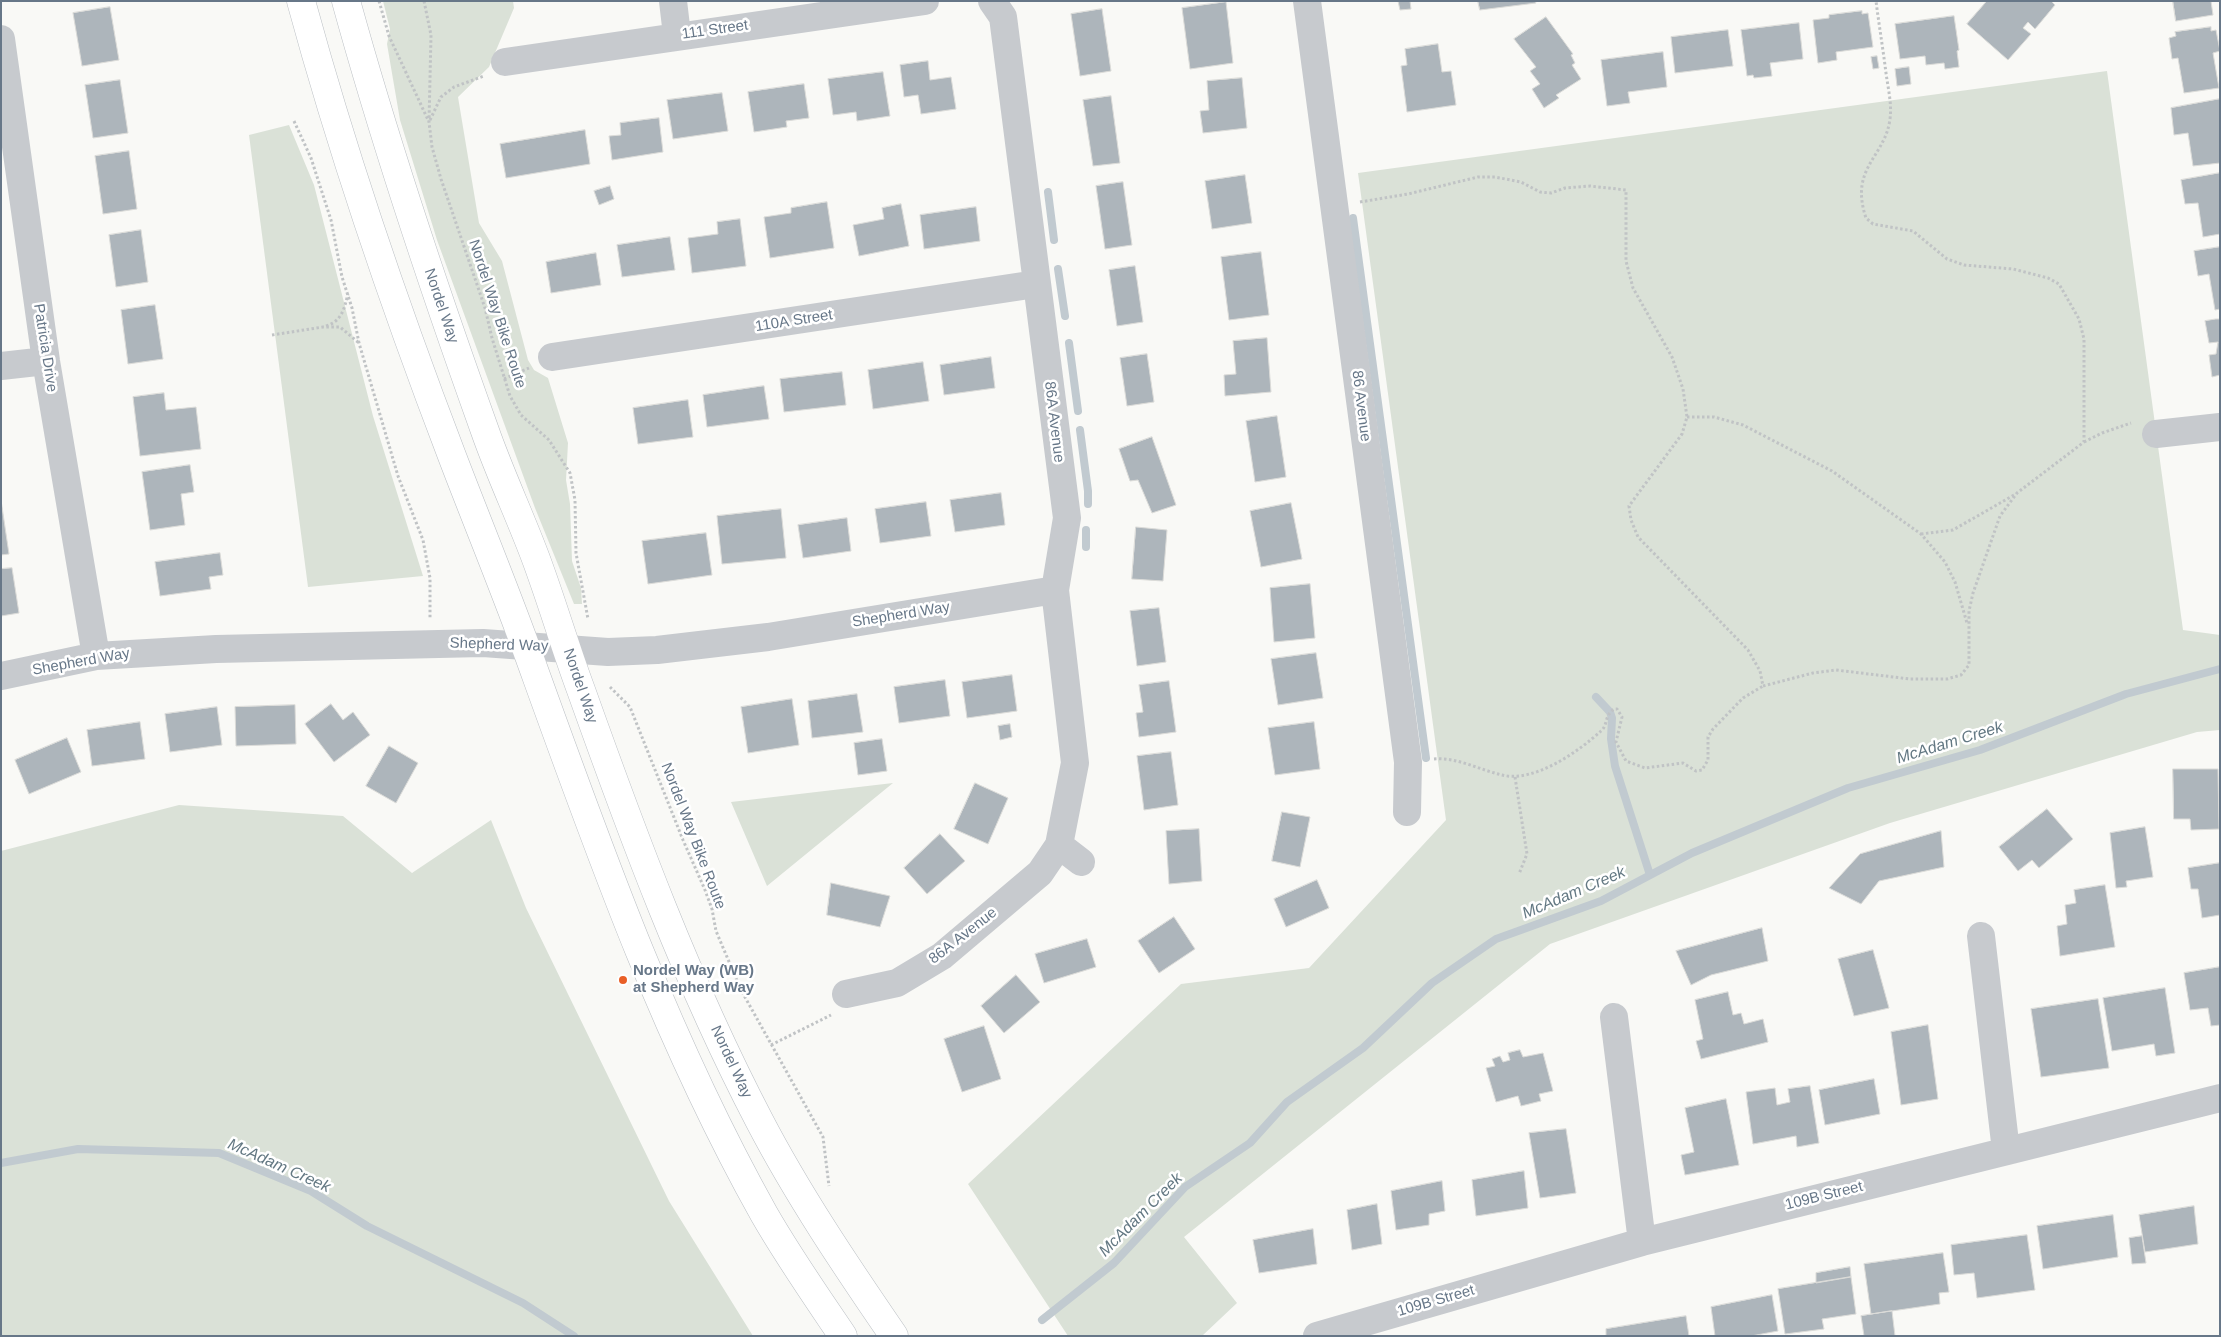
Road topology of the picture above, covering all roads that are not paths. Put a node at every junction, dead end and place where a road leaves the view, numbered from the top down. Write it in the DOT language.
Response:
graph roads {
  1 [pos="301,1"];
  2 [pos="346,1"];
  3 [pos="672,1"];
  4 [pos="925,1"];
  5 [pos="992,1"];
  6 [pos="1307,1"];
  7 [pos="678,35"];
  8 [pos="1,39"];
  9 [pos="505,62"];
  10 [pos="1036,284"];
  11 [pos="552,358"];
  12 [pos="46,361"];
  13 [pos="1,366"];
  14 [pos="2220,426"];
  15 [pos="2146,428"];
  16 [pos="1055,590"];
  17 [pos="525,645"];
  18 [pos="567,648"];
  19 [pos="96,656"];
  20 [pos="1,676"];
  21 [pos="1407,812"];
  22 [pos="1059,845"];
  23 [pos="1081,862"];
  24 [pos="1981,936"];
  25 [pos="846,994"];
  26 [pos="1614,1017"];
  27 [pos="2220,1098"];
  28 [pos="2006,1151"];
  29 [pos="1642,1242"];
  30 [pos="843,1336"];
  31 [pos="894,1336"];
  32 [pos="1318,1336"];
  1 -- 17 [label="main road"];
  2 -- 18 [label="main road, Nordel Way"];
  3 -- 7 [label="street"];
  4 -- 7 [label="street, 111 Street"];
  5 -- 10 [label="street, 86A Avenue"];
  6 -- 21 [label="street, 86 Avenue"];
  7 -- 9 [label="street, 111 Street"];
  8 -- 12 [label="street, Patricia Drive"];
  10 -- 11 [label="street, 110A Street"];
  10 -- 16 [label="street, 86A Avenue"];
  12 -- 13 [label="street"];
  12 -- 19 [label="street, Patricia Drive"];
  14 -- 15 [label="street"];
  16 -- 18 [label="street, Shepherd Way"];
  16 -- 22 [label="street, 86A Avenue"];
  17 -- 18 [label="street, Shepherd Way"];
  17 -- 19 [label="street, Shepherd Way"];
  17 -- 30 [label="main road"];
  18 -- 31 [label="main road, Nordel Way"];
  19 -- 20 [label="street, Shepherd Way"];
  22 -- 23 [label="street"];
  22 -- 25 [label="street, 86A Avenue"];
  24 -- 28 [label="street"];
  26 -- 29 [label="street"];
  27 -- 28 [label="street, 109B Street"];
  28 -- 29 [label="street, 109B Street"];
  29 -- 32 [label="street, 109B Street"];
}
